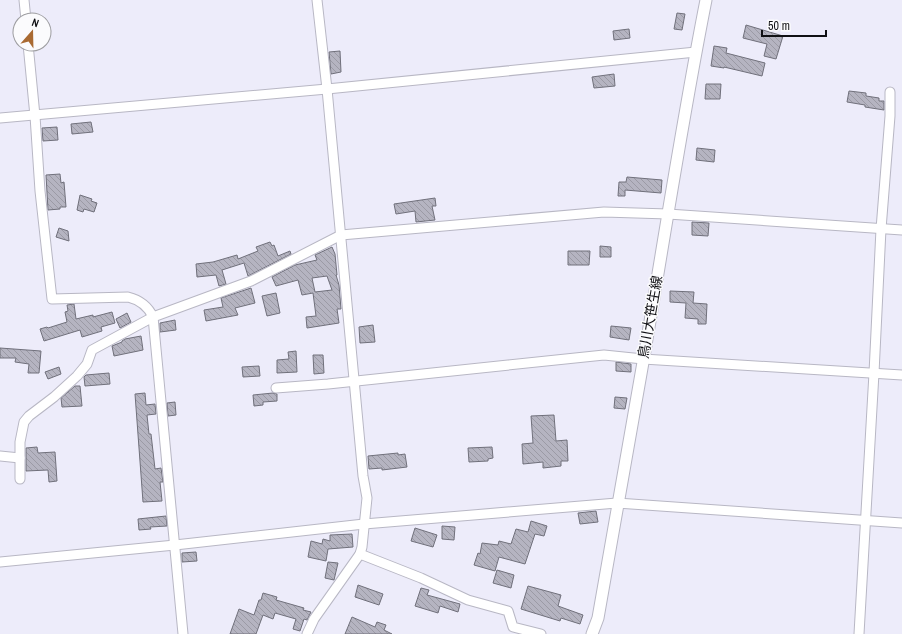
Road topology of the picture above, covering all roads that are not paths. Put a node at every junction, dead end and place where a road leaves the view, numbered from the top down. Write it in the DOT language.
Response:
graph roads {
  1 [pos="24,0"];
  2 [pos="317,0"];
  3 [pos="706,0"];
  4 [pos="25,12"];
  5 [pos="29,52"];
  6 [pos="696,52"];
  7 [pos="327,89"];
  8 [pos="890,92"];
  9 [pos="35,116"];
  10 [pos="0,118"];
  11 [pos="668,214"];
  12 [pos="881,229"];
  13 [pos="902,230"];
  14 [pos="341,235"];
  15 [pos="153,317"];
  16 [pos="643,359"];
  17 [pos="874,373"];
  18 [pos="902,375"];
  19 [pos="354,381"];
  20 [pos="276,388"];
  21 [pos="0,456"];
  22 [pos="20,458"];
  23 [pos="20,479"];
  24 [pos="617,503"];
  25 [pos="865,521"];
  26 [pos="902,523"];
  27 [pos="364,524"];
  28 [pos="175,545"];
  29 [pos="360,554"];
  30 [pos="0,562"];
  31 [pos="183,634"];
  32 [pos="307,634"];
  33 [pos="541,634"];
  34 [pos="592,634"];
  35 [pos="859,634"];
  1 -- 4 [label="street"];
  2 -- 7 [label="street"];
  3 -- 6 [label="street, 鳥川大笹生線"];
  5 -- 9 [label="street"];
  6 -- 7 [label="street"];
  6 -- 11 [label="street, 鳥川大笹生線"];
  7 -- 9 [label="street"];
  7 -- 14 [label="street"];
  8 -- 12 [label="street"];
  9 -- 10 [label="street"];
  9 -- 15 [label="street"];
  11 -- 12 [label="street"];
  11 -- 14 [label="street"];
  11 -- 16 [label="street, 鳥川大笹生線"];
  12 -- 13 [label="street"];
  12 -- 17 [label="street"];
  14 -- 15 [label="street"];
  14 -- 19 [label="street"];
  15 -- 22 [label="street"];
  15 -- 28 [label="street"];
  16 -- 17 [label="street"];
  16 -- 19 [label="street"];
  16 -- 24 [label="street, 鳥川大笹生線"];
  17 -- 18 [label="street"];
  17 -- 25 [label="street"];
  19 -- 20 [label="street"];
  19 -- 27 [label="street"];
  21 -- 22 [label="street"];
  22 -- 23 [label="street"];
  24 -- 25 [label="street"];
  24 -- 27 [label="street"];
  24 -- 34 [label="street, 鳥川大笹生線"];
  25 -- 26 [label="street"];
  25 -- 35 [label="street"];
  27 -- 28 [label="street"];
  27 -- 29 [label="street"];
  28 -- 30 [label="street"];
  28 -- 31 [label="street"];
  29 -- 32 [label="street"];
  29 -- 33 [label="street"];
}
